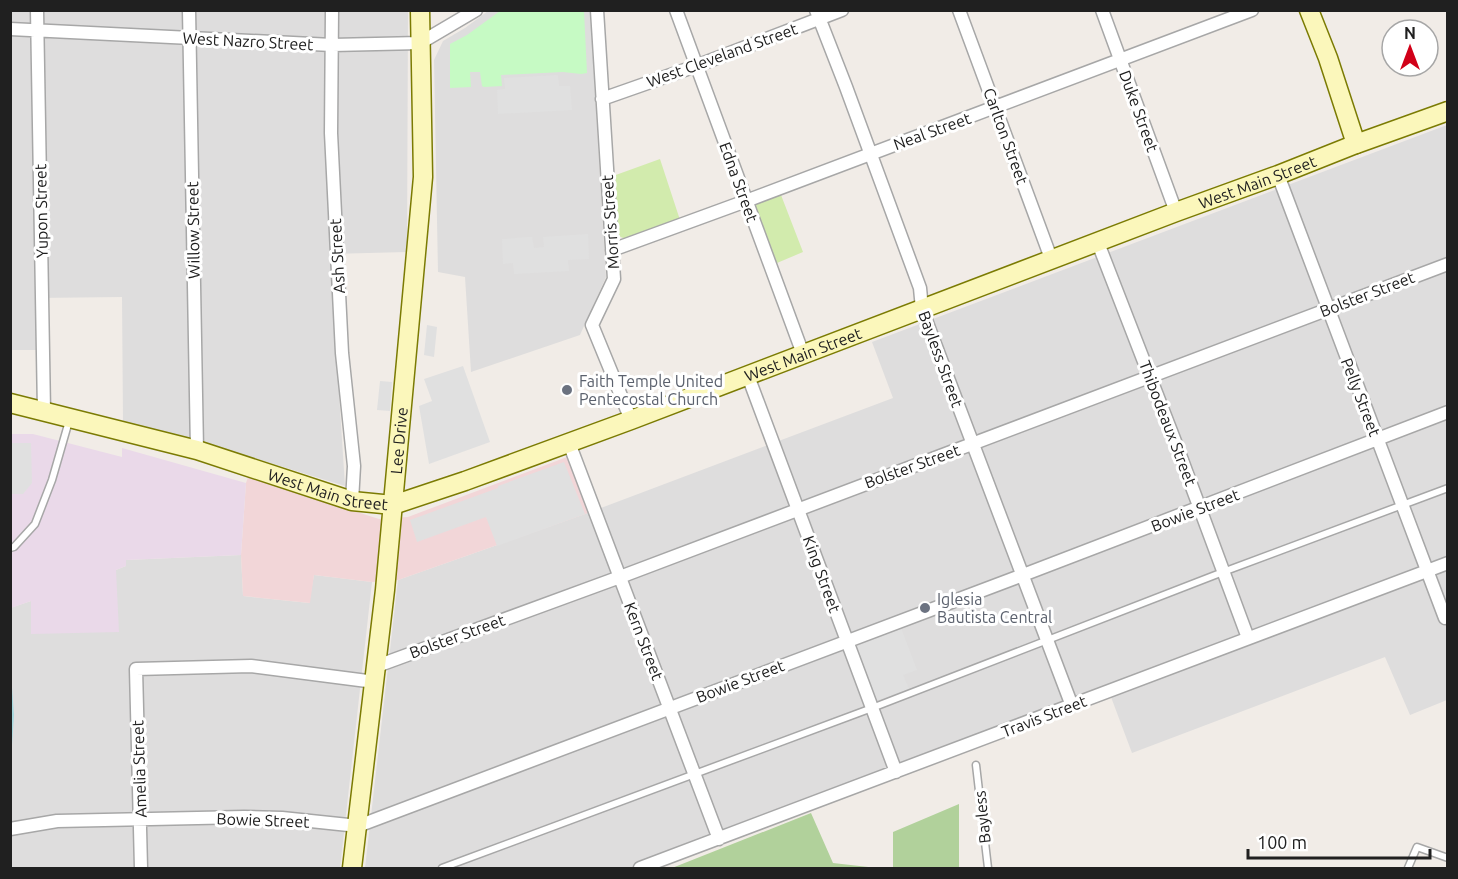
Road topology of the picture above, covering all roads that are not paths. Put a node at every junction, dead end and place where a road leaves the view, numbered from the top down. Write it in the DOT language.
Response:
graph roads {
  1 [pos="37,10"];
  2 [pos="189,10"];
  3 [pos="332,10"];
  4 [pos="420,10"];
  5 [pos="476,10"];
  6 [pos="597,10"];
  7 [pos="676,10"];
  8 [pos="842,10"];
  9 [pos="959,10"];
  10 [pos="1102,10"];
  11 [pos="1252,10"];
  12 [pos="1309,10"];
  13 [pos="818,15"];
  14 [pos="10,29"];
  15 [pos="37,29"];
  16 [pos="189,39"];
  17 [pos="420,43"];
  18 [pos="332,45"];
  19 [pos="1120,59"];
  20 [pos="696,66"];
  21 [pos="602,99"];
  22 [pos="995,108"];
  23 [pos="1448,111"];
  24 [pos="1356,144"];
  25 [pos="871,154"];
  26 [pos="1278,176"];
  27 [pos="746,201"];
  28 [pos="1176,212"];
  29 [pos="1098,243"];
  30 [pos="612,250"];
  31 [pos="1052,261"];
  32 [pos="1448,264"];
  33 [pos="922,309"];
  34 [pos="1328,309"];
  35 [pos="803,354"];
  36 [pos="748,376"];
  37 [pos="1150,377"];
  38 [pos="10,403"];
  39 [pos="44,411"];
  40 [pos="1448,412"];
  41 [pos="70,418"];
  42 [pos="631,420"];
  43 [pos="1377,438"];
  44 [pos="569,443"];
  45 [pos="972,444"];
  46 [pos="197,450"];
  47 [pos="1448,488"];
  48 [pos="352,501"];
  49 [pos="393,505"];
  50 [pos="1402,505"];
  51 [pos="1200,508"];
  52 [pos="798,509"];
  53 [pos="10,548"];
  54 [pos="1448,563"];
  55 [pos="1427,571"];
  56 [pos="1223,572"];
  57 [pos="1023,575"];
  58 [pos="620,577"];
  59 [pos="1445,618"];
  60 [pos="1248,638"];
  61 [pos="1046,640"];
  62 [pos="847,641"];
  63 [pos="136,669"];
  64 [pos="376,674"];
  65 [pos="1072,706"];
  66 [pos="669,708"];
  67 [pos="872,708"];
  68 [pos="976,765"];
  69 [pos="896,772"];
  70 [pos="694,774"];
  71 [pos="140,819"];
  72 [pos="358,826"];
  73 [pos="10,829"];
  74 [pos="719,839"];
  75 [pos="1448,858"];
  76 [pos="141,868"];
  77 [pos="352,868"];
  78 [pos="442,868"];
  79 [pos="640,868"];
  80 [pos="988,868"];
  81 [pos="1408,868"];
  1 -- 15 [label="street, Yupon Street"];
  2 -- 16 [label="street, Willow Street"];
  3 -- 18 [label="street, Ash Street"];
  4 -- 17 [label="main road, Lee Drive"];
  5 -- 17 [label="street, West Nazro Street"];
  6 -- 21 [label="street, Morris Street"];
  7 -- 20 [label="street, Edna Street"];
  8 -- 13 [label="street, West Cleveland Street"];
  9 -- 22 [label="street, Carlton Street"];
  10 -- 19 [label="street, Duke Street"];
  11 -- 19 [label="street, Neal Street"];
  12 -- 24 [label="main road"];
  13 -- 20 [label="street, West Cleveland Street"];
  13 -- 25 [label="street, Bayless Street"];
  14 -- 15 [label="street, West Nazro Street"];
  15 -- 16 [label="street, West Nazro Street"];
  15 -- 39 [label="street, Yupon Street"];
  16 -- 18 [label="street, West Nazro Street"];
  16 -- 46 [label="street, Willow Street"];
  17 -- 18 [label="street, West Nazro Street"];
  17 -- 49 [label="main road, Lee Drive"];
  18 -- 48 [label="street, Ash Street"];
  19 -- 22 [label="street, Neal Street"];
  19 -- 28 [label="street, Duke Street"];
  20 -- 21 [label="street, West Cleveland Street"];
  20 -- 27 [label="street, Edna Street"];
  21 -- 30 [label="street, Morris Street"];
  22 -- 25 [label="street, Neal Street"];
  22 -- 31 [label="street, Carlton Street"];
  23 -- 24 [label="main road, West Main Street"];
  24 -- 26 [label="main road, West Main Street"];
  25 -- 27 [label="street, Neal Street"];
  25 -- 33 [label="street, Bayless Street"];
  26 -- 28 [label="main road, West Main Street"];
  26 -- 34 [label="street, Pelly Street"];
  27 -- 30 [label="street, Neal Street"];
  27 -- 35 [label="street, Edna Street"];
  28 -- 29 [label="main road, West Main Street"];
  29 -- 31 [label="main road, West Main Street"];
  29 -- 37 [label="street, Thibodeaux Street"];
  30 -- 42 [label="street, Morris Street"];
  31 -- 33 [label="main road, West Main Street"];
  32 -- 34 [label="street, Bolster Street"];
  33 -- 35 [label="main road, West Main Street"];
  33 -- 45 [label="street, Bayless Street"];
  34 -- 37 [label="street, Bolster Street"];
  34 -- 43 [label="street, Pelly Street"];
  35 -- 36 [label="main road, West Main Street"];
  36 -- 42 [label="main road, West Main Street"];
  36 -- 52 [label="street, King Street"];
  37 -- 45 [label="street, Bolster Street"];
  37 -- 51 [label="street, Thibodeaux Street"];
  38 -- 39 [label="main road, West Main Street"];
  39 -- 41 [label="main road, West Main Street"];
  40 -- 43 [label="street, Bowie Street"];
  41 -- 46 [label="main road, West Main Street"];
  41 -- 53 [label="lane"];
  42 -- 44 [label="main road, West Main Street"];
  43 -- 50 [label="street, Pelly Street"];
  43 -- 51 [label="street, Bowie Street"];
  44 -- 49 [label="main road, West Main Street"];
  44 -- 58 [label="street, Kern Street"];
  45 -- 52 [label="street, Bolster Street"];
  45 -- 57 [label="street, Bayless Street"];
  46 -- 48 [label="main road, West Main Street"];
  47 -- 50 [label="lane"];
  48 -- 49 [label="main road, West Main Street"];
  49 -- 64 [label="main road, Lee Drive"];
  50 -- 55 [label="street, Pelly Street"];
  50 -- 56 [label="lane"];
  51 -- 56 [label="street, Thibodeaux Street"];
  51 -- 57 [label="street, Bowie Street"];
  52 -- 58 [label="street, Bolster Street"];
  52 -- 62 [label="street, King Street"];
  54 -- 55 [label="street, Travis Street"];
  55 -- 59 [label="street, Pelly Street"];
  55 -- 60 [label="street, Travis Street"];
  56 -- 60 [label="street, Thibodeaux Street"];
  56 -- 61 [label="lane"];
  57 -- 61 [label="street, Bayless Street"];
  57 -- 62 [label="street, Bowie Street"];
  58 -- 64 [label="street, Bolster Street"];
  58 -- 66 [label="street, Kern Street"];
  60 -- 65 [label="street, Travis Street"];
  61 -- 65 [label="street, Bayless Street"];
  61 -- 67 [label="lane"];
  62 -- 66 [label="street, Bowie Street"];
  62 -- 67 [label="street, King Street"];
  63 -- 64 [label="street, Bolster Street"];
  63 -- 71 [label="street, Amelia Street"];
  64 -- 72 [label="main road, Lee Drive"];
  65 -- 69 [label="street, Travis Street"];
  66 -- 70 [label="street, Kern Street"];
  66 -- 72 [label="street, Bowie Street"];
  67 -- 69 [label="street, King Street"];
  67 -- 70 [label="lane"];
  68 -- 80 [label="lane, Bayless"];
  69 -- 74 [label="street, Travis Street"];
  70 -- 74 [label="street, Kern Street"];
  70 -- 78 [label="lane"];
  71 -- 72 [label="street, Bowie Street"];
  71 -- 73 [label="street, Bowie Street"];
  71 -- 76 [label="street, Amelia Street"];
  72 -- 77 [label="main road, Lee Drive"];
  74 -- 79 [label="street, Travis Street"];
  75 -- 81 [label="lane"];
}
